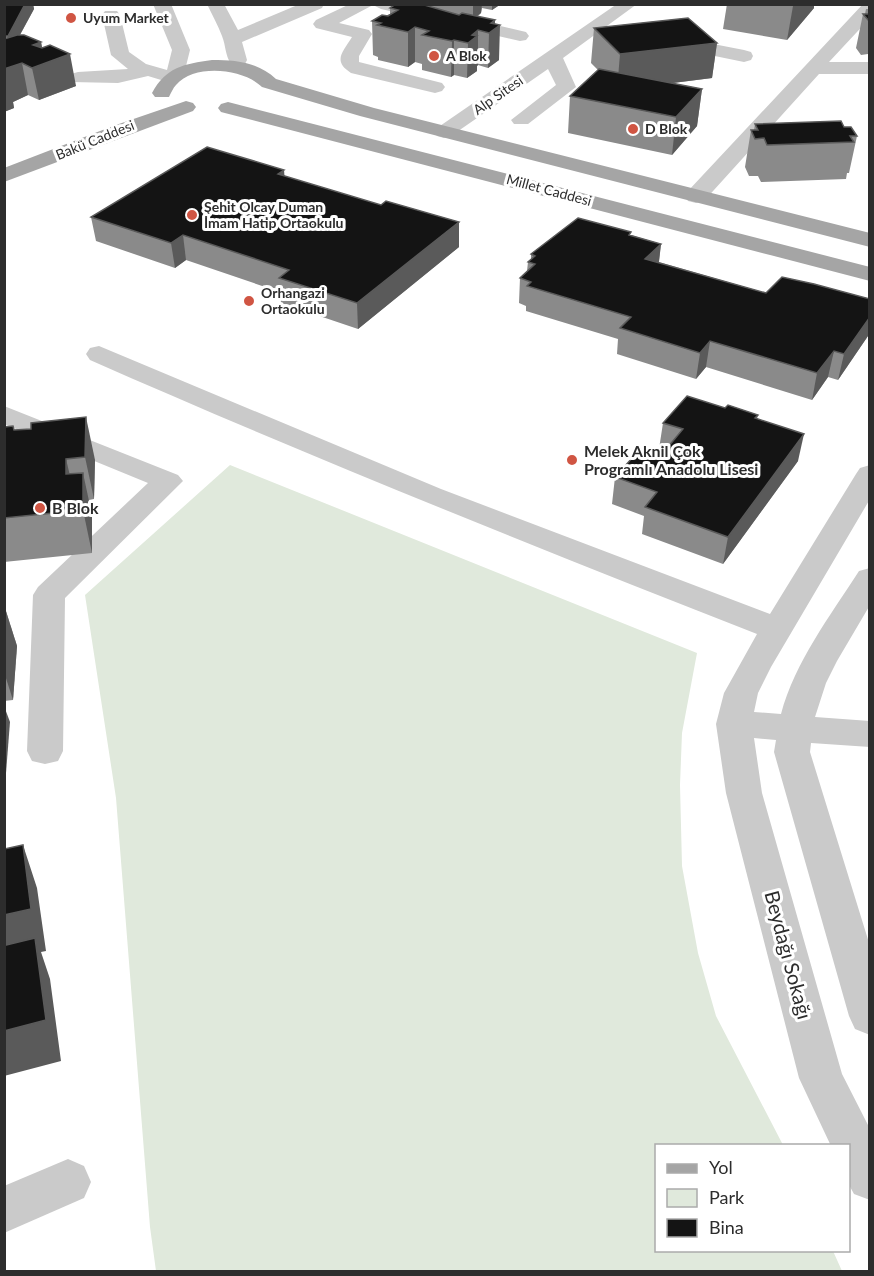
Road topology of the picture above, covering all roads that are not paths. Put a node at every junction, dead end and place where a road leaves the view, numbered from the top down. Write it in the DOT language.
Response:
graph roads {
  1 [pos="162,4"];
  2 [pos="215,4"];
  3 [pos="316,4"];
  4 [pos="365,4"];
  5 [pos="381,4"];
  6 [pos="629,4"];
  7 [pos="870,7"];
  8 [pos="111,15"];
  9 [pos="596,27"];
  10 [pos="619,32"];
  11 [pos="520,36"];
  12 [pos="653,38"];
  13 [pos="233,39"];
  14 [pos="744,56"];
  15 [pos="553,57"];
  16 [pos="242,68"];
  17 [pos="814,68"];
  18 [pos="870,68"];
  19 [pos="147,71"];
  20 [pos="78,78"];
  21 [pos="169,82"];
  22 [pos="269,83"];
  23 [pos="435,87"];
  24 [pos="206,108"];
  25 [pos="521,120"];
  26 [pos="782,129"];
  27 [pos="758,130"];
  28 [pos="444,132"];
  29 [pos="4,162"];
  30 [pos="4,176"];
  31 [pos="696,196"];
  32 [pos="870,240"];
  33 [pos="870,273"];
  34 [pos="99,354"];
  35 [pos="4,414"];
  36 [pos="870,474"];
  37 [pos="870,579"];
  38 [pos="777,629"];
  39 [pos="734,724"];
  40 [pos="793,727"];
  41 [pos="870,734"];
  42 [pos="45,751"];
  43 [pos="870,1016"];
  44 [pos="870,1178"];
  45 [pos="68,1182"];
  46 [pos="4,1210"];
  1 -- 21 [label="street"];
  2 -- 13 [label="street"];
  3 -- 13 [label="street"];
  4 -- 23 [label="street"];
  5 -- 11 [label="street"];
  6 -- 9 [label="street, Alp Sitesi"];
  7 -- 17 [label="street"];
  8 -- 19 [label="street"];
  9 -- 10 [label="street"];
  9 -- 15 [label="street, Alp Sitesi"];
  12 -- 14 [label="street"];
  13 -- 16 [label="street"];
  15 -- 25 [label="street"];
  15 -- 28 [label="street, Alp Sitesi"];
  16 -- 21 [label="main road, Bakü Caddesi"];
  16 -- 22 [label="main road, Millet Caddesi"];
  17 -- 18 [label="street"];
  17 -- 27 [label="street"];
  19 -- 20 [label="street"];
  19 -- 21 [label="street"];
  21 -- 24 [label="main road, Millet Caddesi"];
  21 -- 29 [label="main road, Bakü Caddesi"];
  22 -- 24 [label="main road, Bakü Caddesi"];
  22 -- 28 [label="main road, Millet Caddesi"];
  24 -- 30 [label="main road, Bakü Caddesi"];
  24 -- 33 [label="main road, Millet Caddesi"];
  26 -- 27 [label="street"];
  27 -- 31 [label="street"];
  28 -- 31 [label="main road, Millet Caddesi"];
  31 -- 32 [label="main road, Millet Caddesi"];
  34 -- 38 [label="street"];
  35 -- 42 [label="street"];
  36 -- 38 [label="street, Beydağı Sokağı"];
  37 -- 40 [label="street"];
  38 -- 39 [label="street, Beydağı Sokağı"];
  39 -- 40 [label="street"];
  39 -- 44 [label="street, Beydağı Sokağı"];
  40 -- 41 [label="street"];
  40 -- 43 [label="street"];
  45 -- 46 [label="street"];
}
